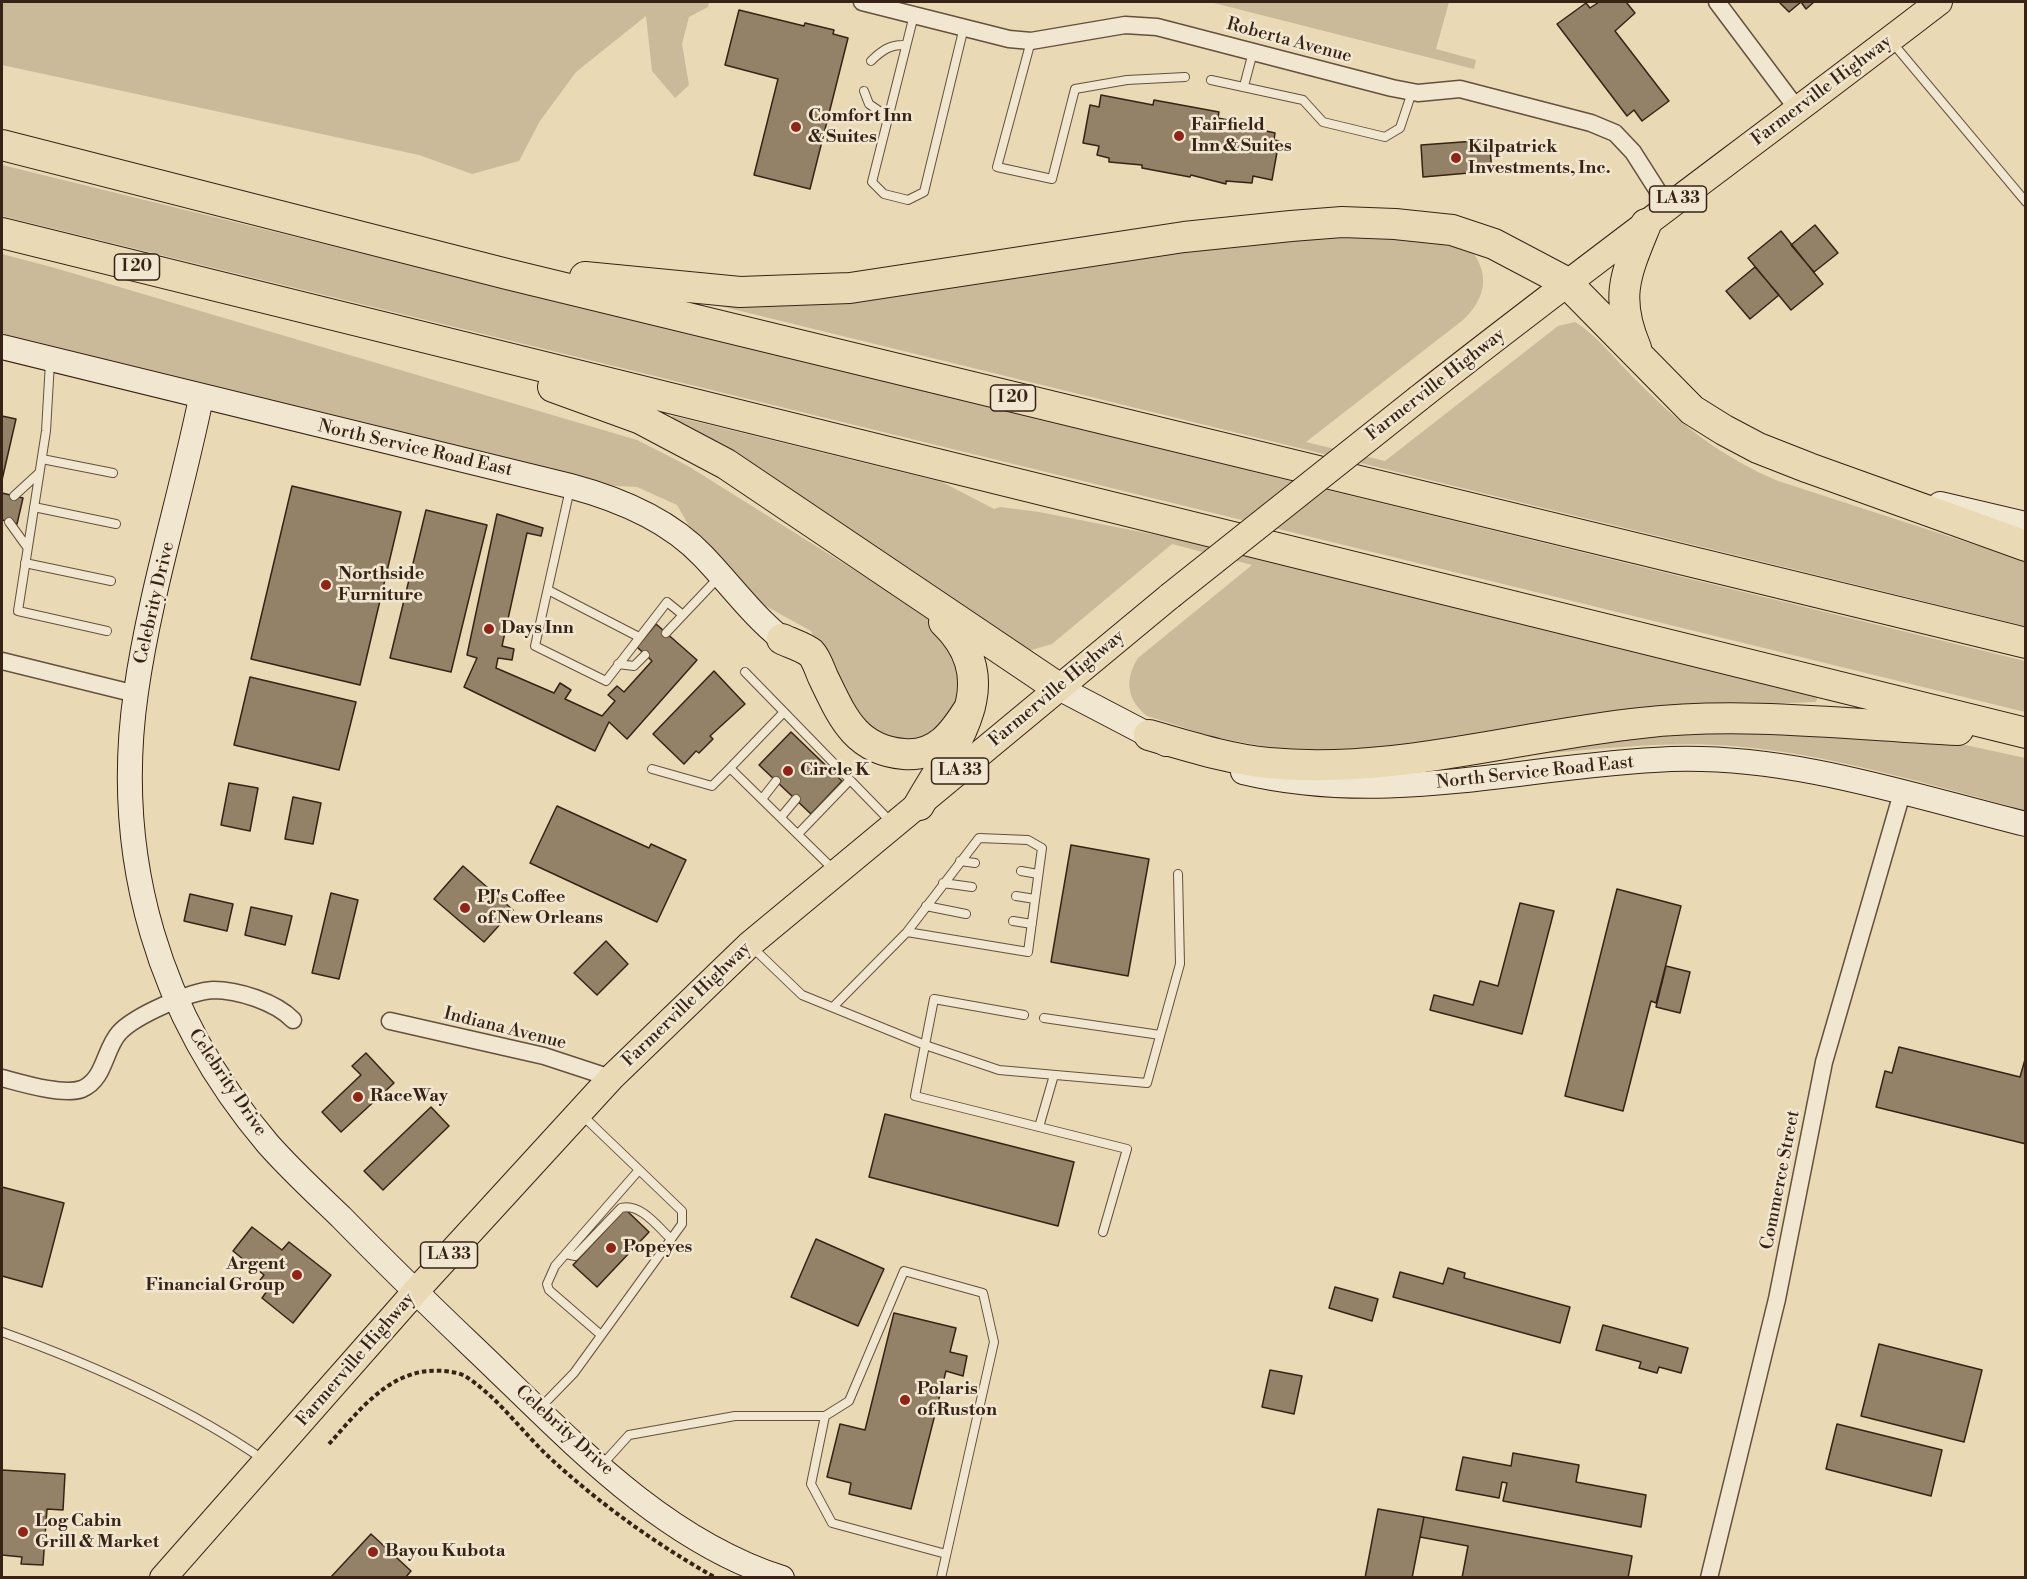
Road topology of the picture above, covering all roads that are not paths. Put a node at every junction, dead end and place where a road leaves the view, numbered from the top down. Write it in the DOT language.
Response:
graph roads {
  1 [pos="862,2"];
  2 [pos="1717,2"];
  3 [pos="1939,2"];
  4 [pos="914,14"];
  5 [pos="964,27"];
  6 [pos="1890,39"];
  7 [pos="1030,41"];
  8 [pos="906,45"];
  9 [pos="1253,52"];
  10 [pos="871,61"];
  11 [pos="1185,77"];
  12 [pos="1211,80"];
  13 [pos="1244,86"];
  14 [pos="864,91"];
  15 [pos="1412,92"];
  16 [pos="1798,110"];
  17 [pos="888,117"];
  18 [pos="2,145"];
  19 [pos="2025,202"];
  20 [pos="1657,215"];
  21 [pos="2,233"];
  22 [pos="507,274"];
  23 [pos="1566,282"];
  24 [pos="273,300"];
  25 [pos="2,347"];
  26 [pos="1640,357"];
  27 [pos="50,359"];
  28 [pos="201,398"];
  29 [pos="42,459"];
  30 [pos="40,473"];
  31 [pos="113,473"];
  32 [pos="1857,484"];
  33 [pos="570,486"];
  34 [pos="14,496"];
  35 [pos="34,507"];
  36 [pos="9,522"];
  37 [pos="116,524"];
  38 [pos="2025,524"];
  39 [pos="2025,546"];
  40 [pos="27,547"];
  41 [pos="25,563"];
  42 [pos="721,576"];
  43 [pos="111,581"];
  44 [pos="548,590"];
  45 [pos="914,593"];
  46 [pos="683,615"];
  47 [pos="107,631"];
  48 [pos="666,633"];
  49 [pos="639,637"];
  50 [pos="782,639"];
  51 [pos="2025,643"];
  52 [pos="645,655"];
  53 [pos="2,661"];
  54 [pos="618,664"];
  55 [pos="745,672"];
  56 [pos="1057,687"];
  57 [pos="136,693"];
  58 [pos="970,707"];
  59 [pos="784,712"];
  60 [pos="2025,733"];
  61 [pos="1149,735"];
  62 [pos="730,768"];
  63 [pos="652,769"];
  64 [pos="850,780"];
  65 [pos="777,781"];
  66 [pos="1902,793"];
  67 [pos="762,799"];
  68 [pos="796,799"];
  69 [pos="919,806"];
  70 [pos="781,818"];
  71 [pos="2025,824"];
  72 [pos="895,826"];
  73 [pos="798,834"];
  74 [pos="960,861"];
  75 [pos="975,863"];
  76 [pos="1021,871"];
  77 [pos="837,873"];
  78 [pos="1038,874"];
  79 [pos="1178,874"];
  80 [pos="943,883"];
  81 [pos="972,887"];
  82 [pos="1016,896"];
  83 [pos="1035,899"];
  84 [pos="926,906"];
  85 [pos="966,914"];
  86 [pos="1012,921"];
  87 [pos="1032,924"];
  88 [pos="907,932"];
  89 [pos="749,945"];
  90 [pos="175,1001"];
  91 [pos="833,1007"];
  92 [pos="1024,1015"];
  93 [pos="1044,1018"];
  94 [pos="293,1020"];
  95 [pos="390,1022"];
  96 [pos="1160,1035"];
  97 [pos="925,1045"];
  98 [pos="1053,1075"];
  99 [pos="2,1078"];
  100 [pos="611,1078"];
  101 [pos="579,1113"];
  102 [pos="1039,1127"];
  103 [pos="639,1170"];
  104 [pos="1102,1232"];
  105 [pos="671,1239"];
  106 [pos="566,1254"];
  107 [pos="415,1292"];
  108 [pos="2,1332"];
  109 [pos="601,1335"];
  110 [pos="539,1409"];
  111 [pos="825,1416"];
  112 [pos="267,1462"];
  113 [pos="601,1467"];
  114 [pos="946,1554"];
  115 [pos="163,1578"];
  116 [pos="782,1578"];
  117 [pos="941,1578"];
  118 [pos="1709,1578"];
  1 -- 4 [label="street, Roberta Avenue"];
  2 -- 16 [label="street"];
  3 -- 6 [label="main road, Farmerville Highway / LA 33"];
  4 -- 5 [label="street, Roberta Avenue"];
  4 -- 8 [label="lane"];
  5 -- 7 [label="street, Roberta Avenue"];
  5 -- 17 [label="lane"];
  6 -- 16 [label="main road, Farmerville Highway / LA 33"];
  6 -- 19 [label="lane"];
  7 -- 9 [label="street, Roberta Avenue"];
  7 -- 11 [label="lane"];
  8 -- 10 [label="lane"];
  8 -- 17 [label="lane"];
  9 -- 13 [label="lane"];
  9 -- 15 [label="street, Roberta Avenue"];
  12 -- 13 [label="lane"];
  13 -- 15 [label="lane"];
  14 -- 17 [label="lane"];
  15 -- 20 [label="street, Roberta Avenue"];
  16 -- 20 [label="main road, Farmerville Highway / LA 33"];
  18 -- 22 [label="highway, I 20"];
  20 -- 23 [label="main road, Farmerville Highway / LA 33"];
  20 -- 26 [label="highway"];
  21 -- 24 [label="highway, I 20"];
  22 -- 23 [label="highway"];
  22 -- 51 [label="highway, I 20"];
  23 -- 26 [label="highway"];
  23 -- 56 [label="main road, Farmerville Highway / LA 33, bridge"];
  24 -- 45 [label="highway"];
  24 -- 60 [label="highway, I 20"];
  25 -- 27 [label="street, North Service Road East"];
  26 -- 32 [label="highway"];
  27 -- 28 [label="street, North Service Road East"];
  27 -- 29 [label="lane"];
  28 -- 33 [label="street, North Service Road East"];
  28 -- 57 [label="street, Celebrity Drive"];
  29 -- 30 [label="lane"];
  29 -- 31 [label="lane"];
  30 -- 34 [label="lane"];
  30 -- 35 [label="lane"];
  32 -- 38 [label="street"];
  32 -- 39 [label="highway"];
  33 -- 42 [label="street, North Service Road East"];
  33 -- 44 [label="lane"];
  35 -- 37 [label="lane"];
  35 -- 40 [label="lane"];
  36 -- 40 [label="lane"];
  40 -- 41 [label="lane"];
  41 -- 43 [label="lane"];
  41 -- 47 [label="lane"];
  42 -- 46 [label="lane"];
  42 -- 50 [label="street, North Service Road East"];
  44 -- 49 [label="lane"];
  44 -- 54 [label="lane"];
  45 -- 56 [label="highway"];
  45 -- 58 [label="highway"];
  46 -- 48 [label="lane"];
  46 -- 49 [label="lane"];
  49 -- 54 [label="lane"];
  50 -- 58 [label="highway"];
  52 -- 54 [label="lane"];
  53 -- 57 [label="street"];
  55 -- 59 [label="lane"];
  56 -- 61 [label="street, North Service Road East"];
  56 -- 69 [label="main road, Farmerville Highway / LA 33"];
  57 -- 90 [label="street, Celebrity Drive"];
  58 -- 69 [label="highway"];
  59 -- 62 [label="lane"];
  59 -- 64 [label="lane"];
  60 -- 61 [label="highway"];
  61 -- 66 [label="street, North Service Road East"];
  62 -- 63 [label="lane"];
  62 -- 67 [label="lane"];
  64 -- 72 [label="lane"];
  64 -- 73 [label="lane"];
  65 -- 67 [label="lane"];
  66 -- 71 [label="street, North Service Road East"];
  66 -- 118 [label="street, Commerce Street"];
  67 -- 70 [label="lane"];
  68 -- 70 [label="lane"];
  69 -- 72 [label="main road, Farmerville Highway / LA 33"];
  70 -- 73 [label="lane"];
  72 -- 77 [label="main road, Farmerville Highway / LA 33"];
  73 -- 77 [label="lane"];
  74 -- 75 [label="lane"];
  74 -- 78 [label="lane"];
  74 -- 80 [label="lane"];
  76 -- 78 [label="lane"];
  77 -- 89 [label="main road, Farmerville Highway / LA 33"];
  78 -- 83 [label="lane"];
  79 -- 96 [label="lane"];
  80 -- 81 [label="lane"];
  80 -- 84 [label="lane"];
  82 -- 83 [label="lane"];
  83 -- 87 [label="lane"];
  84 -- 85 [label="lane"];
  84 -- 88 [label="lane"];
  86 -- 87 [label="lane"];
  87 -- 88 [label="lane"];
  88 -- 91 [label="lane"];
  89 -- 91 [label="lane"];
  89 -- 100 [label="main road, Farmerville Highway / LA 33"];
  90 -- 94 [label="street"];
  90 -- 99 [label="street"];
  90 -- 107 [label="street, Celebrity Drive"];
  91 -- 97 [label="lane"];
  92 -- 97 [label="lane"];
  93 -- 96 [label="lane"];
  95 -- 100 [label="street, Indiana Avenue"];
  96 -- 98 [label="lane"];
  97 -- 98 [label="lane"];
  97 -- 102 [label="lane"];
  98 -- 102 [label="lane"];
  100 -- 101 [label="main road, Farmerville Highway / LA 33"];
  101 -- 103 [label="lane"];
  101 -- 107 [label="main road, Farmerville Highway / LA 33"];
  102 -- 104 [label="lane"];
  103 -- 105 [label="lane"];
  103 -- 106 [label="lane"];
  105 -- 106 [label="lane"];
  105 -- 109 [label="lane"];
  106 -- 109 [label="lane"];
  107 -- 110 [label="street, Celebrity Drive"];
  107 -- 112 [label="main road, Farmerville Highway / LA 33"];
  108 -- 112 [label="lane"];
  109 -- 110 [label="lane"];
  110 -- 113 [label="street, Celebrity Drive"];
  111 -- 113 [label="lane"];
  111 -- 114 [label="lane"];
  111 -- 114 [label="lane"];
  112 -- 115 [label="main road, Farmerville Highway / LA 33"];
  113 -- 116 [label="street, Celebrity Drive"];
  114 -- 117 [label="lane"];
}
